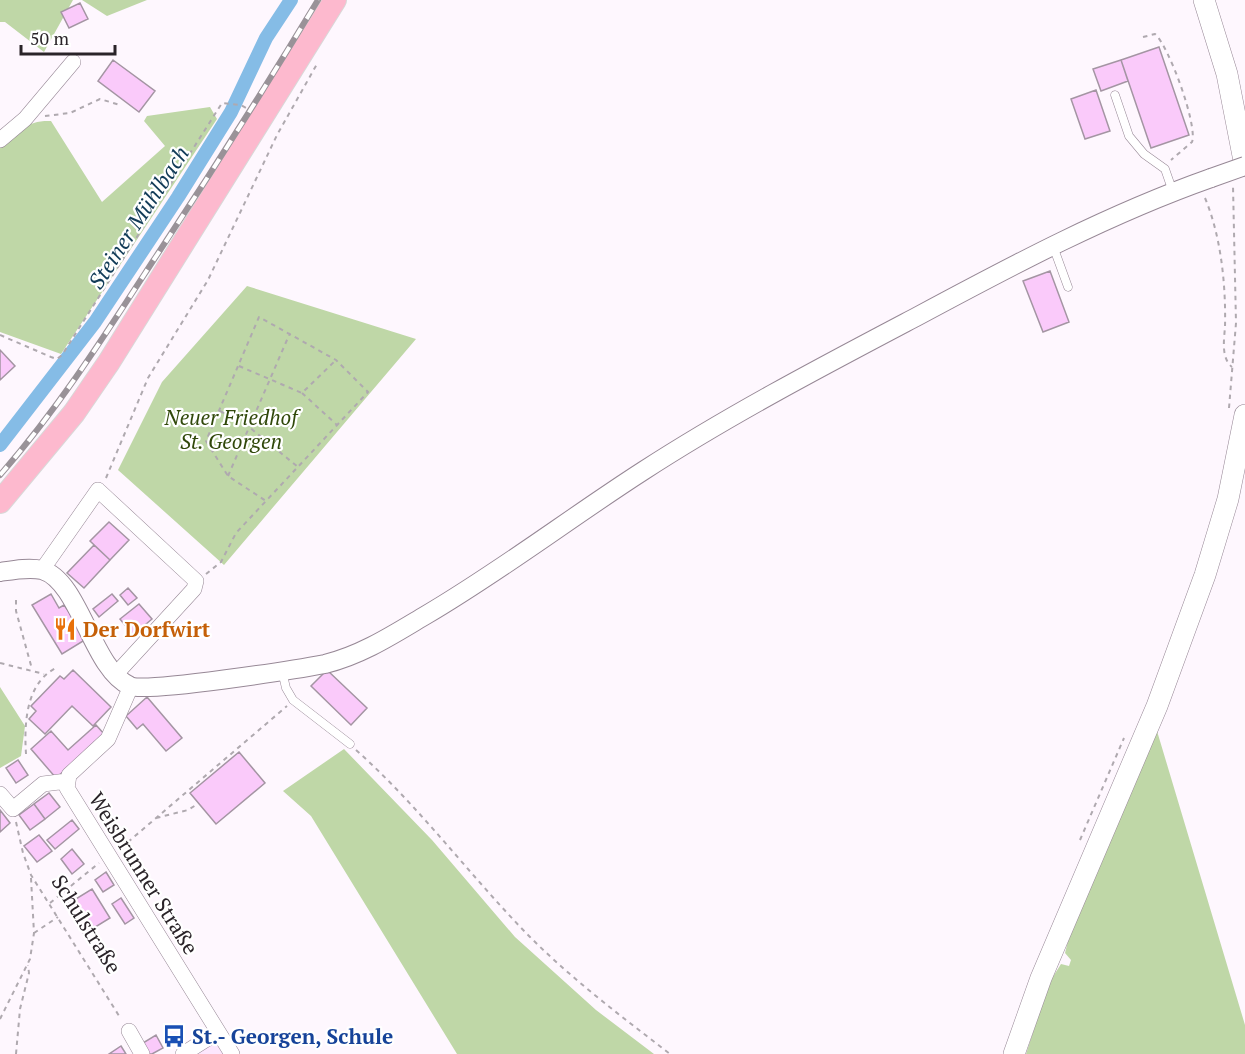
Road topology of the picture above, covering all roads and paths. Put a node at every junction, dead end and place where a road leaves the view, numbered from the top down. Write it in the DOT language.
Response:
graph roads {
  1 [pos="335,0"];
  2 [pos="1204,0"];
  3 [pos="1143,37"];
  4 [pos="319,60"];
  5 [pos="73,62"];
  6 [pos="1115,95"];
  7 [pos="120,105"];
  8 [pos="241,105"];
  9 [pos="25,119"];
  10 [pos="0,140"];
  11 [pos="1165,169"];
  12 [pos="1241,172"];
  13 [pos="1205,180"];
  14 [pos="1173,192"];
  15 [pos="1053,245"];
  16 [pos="1068,287"];
  17 [pos="290,333"];
  18 [pos="0,335"];
  19 [pos="336,360"];
  20 [pos="238,366"];
  21 [pos="1232,367"];
  22 [pos="270,379"];
  23 [pos="302,393"];
  24 [pos="219,411"];
  25 [pos="1236,416"];
  26 [pos="337,425"];
  27 [pos="249,427"];
  28 [pos="298,467"];
  29 [pos="228,476"];
  30 [pos="98,490"];
  31 [pos="266,501"];
  32 [pos="0,502"];
  33 [pos="42,570"];
  34 [pos="0,572"];
  35 [pos="196,581"];
  36 [pos="16,600"];
  37 [pos="0,663"];
  38 [pos="56,668"];
  39 [pos="32,669"];
  40 [pos="282,670"];
  41 [pos="44,674"];
  42 [pos="116,674"];
  43 [pos="131,686"];
  44 [pos="293,700"];
  45 [pos="1124,738"];
  46 [pos="350,744"];
  47 [pos="26,754"];
  48 [pos="67,781"];
  49 [pos="0,794"];
  50 [pos="196,805"];
  51 [pos="13,809"];
  52 [pos="156,818"];
  53 [pos="1078,845"];
  54 [pos="109,856"];
  55 [pos="31,875"];
  56 [pos="50,903"];
  57 [pos="58,917"];
  58 [pos="33,933"];
  59 [pos="27,965"];
  60 [pos="0,1019"];
  61 [pos="129,1031"];
  62 [pos="218,1032"];
  63 [pos="16,1054"];
  64 [pos="142,1054"];
  65 [pos="183,1054"];
  66 [pos="232,1054"];
  67 [pos="670,1054"];
  68 [pos="1014,1054"];
  1 -- 32 [label="main road"];
  2 -- 12 [label="main road"];
  3 -- 11 [label="path"];
  4 -- 30 [label="path"];
  5 -- 9 [label="street"];
  6 -- 11 [label="lane"];
  7 -- 9 [label="path"];
  8 -- 18 [label="path"];
  9 -- 10 [label="street"];
  11 -- 14 [label="lane"];
  12 -- 13 [label="street, bridge"];
  12 -- 21 [label="path"];
  13 -- 14 [label="street"];
  13 -- 21 [label="path"];
  14 -- 15 [label="street"];
  15 -- 16 [label="lane"];
  15 -- 40 [label="street"];
  17 -- 19 [label="path"];
  17 -- 20 [label="path"];
  17 -- 22 [label="path"];
  19 -- 23 [label="path"];
  19 -- 26 [label="path"];
  20 -- 22 [label="path"];
  20 -- 24 [label="path"];
  21 -- 25 [label="path"];
  22 -- 23 [label="path"];
  22 -- 27 [label="path"];
  23 -- 26 [label="path"];
  24 -- 27 [label="path"];
  24 -- 29 [label="path"];
  25 -- 68 [label="main road"];
  26 -- 28 [label="path"];
  27 -- 28 [label="path"];
  27 -- 29 [label="path"];
  28 -- 31 [label="path"];
  29 -- 31 [label="path"];
  30 -- 33 [label="street"];
  30 -- 35 [label="street"];
  31 -- 35 [label="path"];
  33 -- 34 [label="street"];
  33 -- 42 [label="street"];
  35 -- 42 [label="street"];
  36 -- 39 [label="path"];
  37 -- 39 [label="path"];
  38 -- 41 [label="path"];
  39 -- 41 [label="path"];
  40 -- 43 [label="street"];
  40 -- 44 [label="lane"];
  41 -- 47 [label="path"];
  42 -- 43 [label="street"];
  43 -- 48 [label="street, Weisbrunner Straße"];
  44 -- 46 [label="lane"];
  44 -- 52 [label="path"];
  45 -- 53 [label="path"];
  46 -- 67 [label="path"];
  48 -- 51 [label="street"];
  48 -- 54 [label="street, Weisbrunner Straße"];
  49 -- 51 [label="street"];
  50 -- 52 [label="path"];
  51 -- 55 [label="path, Schulstraße"];
  52 -- 54 [label="path"];
  54 -- 56 [label="path"];
  54 -- 62 [label="street, Weisbrunner Straße"];
  55 -- 56 [label="path, Schulstraße"];
  55 -- 58 [label="path"];
  56 -- 57 [label="path, Schulstraße"];
  57 -- 58 [label="path"];
  57 -- 61 [label="path, Schulstraße"];
  58 -- 59 [label="path"];
  59 -- 60 [label="path"];
  59 -- 63 [label="path"];
  61 -- 64 [label="street"];
  62 -- 65 [label="street"];
  62 -- 66 [label="street, Weisbrunner Straße"];
}
